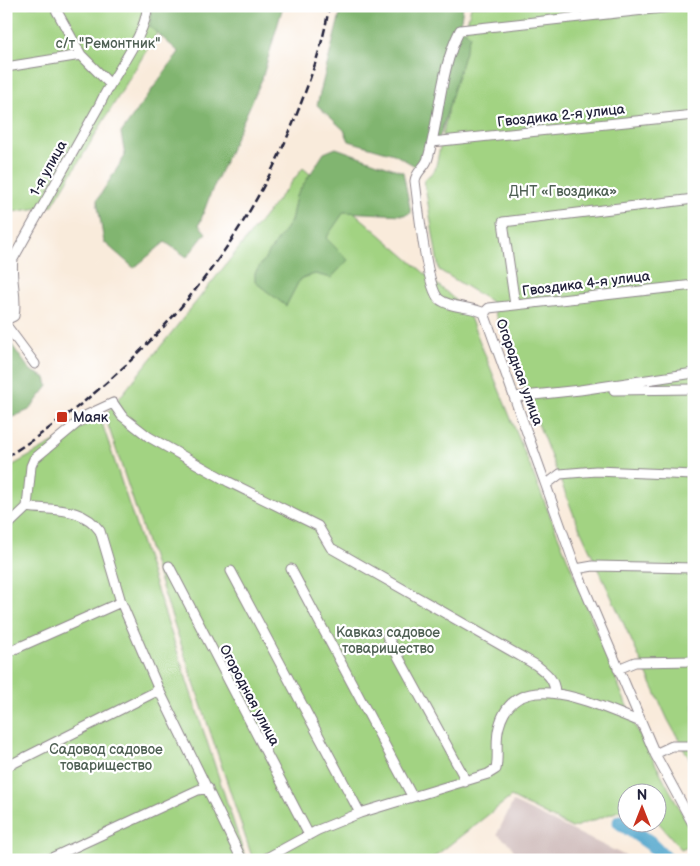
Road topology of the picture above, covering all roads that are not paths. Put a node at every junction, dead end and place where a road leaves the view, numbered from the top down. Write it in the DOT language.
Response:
graph roads {
  1 [pos="54,6"];
  2 [pos="147,6"];
  3 [pos="681,6"];
  4 [pos="80,55"];
  5 [pos="6,67"];
  6 [pos="109,83"];
  7 [pos="694,115"];
  8 [pos="432,142"];
  9 [pos="694,199"];
  10 [pos="694,285"];
  11 [pos="515,305"];
  12 [pos="484,313"];
  13 [pos="6,320"];
  14 [pos="6,325"];
  15 [pos="34,364"];
  16 [pos="694,373"];
  17 [pos="694,389"];
  18 [pos="580,390"];
  19 [pos="515,396"];
  20 [pos="694,475"];
  21 [pos="546,484"];
  22 [pos="27,507"];
  23 [pos="6,527"];
  24 [pos="169,566"];
  25 [pos="291,568"];
  26 [pos="576,568"];
  27 [pos="694,568"];
  28 [pos="231,571"];
  29 [pos="121,602"];
  30 [pos="387,636"];
  31 [pos="6,653"];
  32 [pos="694,661"];
  33 [pos="618,670"];
  34 [pos="159,690"];
  35 [pos="555,692"];
  36 [pos="641,722"];
  37 [pos="694,746"];
  38 [pos="656,754"];
  39 [pos="6,767"];
  40 [pos="465,782"];
  41 [pos="208,788"];
  42 [pos="412,796"];
  43 [pos="360,813"];
  44 [pos="694,826"];
  45 [pos="309,835"];
  46 [pos="48,860"];
  47 [pos="242,860"];
  48 [pos="263,860"];
  1 -- 4 [label="street"];
  2 -- 6 [label="street, 1-я улица"];
  3 -- 8 [label="street, Огородная улица"];
  4 -- 5 [label="street"];
  4 -- 6 [label="street"];
  6 -- 13 [label="street, 1-я улица"];
  7 -- 8 [label="street, Гвоздика 2-я улица"];
  8 -- 12 [label="street, Огородная улица"];
  9 -- 11 [label="street"];
  10 -- 11 [label="street, Гвоздика 4-я улица"];
  11 -- 12 [label="street, Гвоздика 4-я улица"];
  12 -- 19 [label="street, Огородная улица"];
  14 -- 15 [label="street"];
  16 -- 18 [label="street"];
  17 -- 18 [label="street"];
  18 -- 19 [label="street"];
  19 -- 21 [label="street, Огородная улица"];
  20 -- 21 [label="street"];
  21 -- 26 [label="street, Огородная улица"];
  22 -- 23 [label="street"];
  22 -- 29 [label="street"];
  22 -- 35 [label="street"];
  24 -- 45 [label="street, Огородная улица"];
  25 -- 42 [label="street"];
  26 -- 27 [label="street"];
  26 -- 33 [label="street, Огородная улица"];
  28 -- 43 [label="street"];
  29 -- 31 [label="street"];
  29 -- 34 [label="street"];
  30 -- 40 [label="street"];
  32 -- 33 [label="street"];
  33 -- 36 [label="street, Огородная улица"];
  34 -- 39 [label="street"];
  34 -- 41 [label="street"];
  35 -- 36 [label="street"];
  35 -- 40 [label="street"];
  36 -- 38 [label="street, Огородная улица"];
  37 -- 38 [label="street"];
  38 -- 44 [label="street, Огородная улица"];
  40 -- 42 [label="street"];
  41 -- 46 [label="street"];
  41 -- 47 [label="street"];
  42 -- 43 [label="street"];
  43 -- 45 [label="street"];
  45 -- 48 [label="street"];
}
